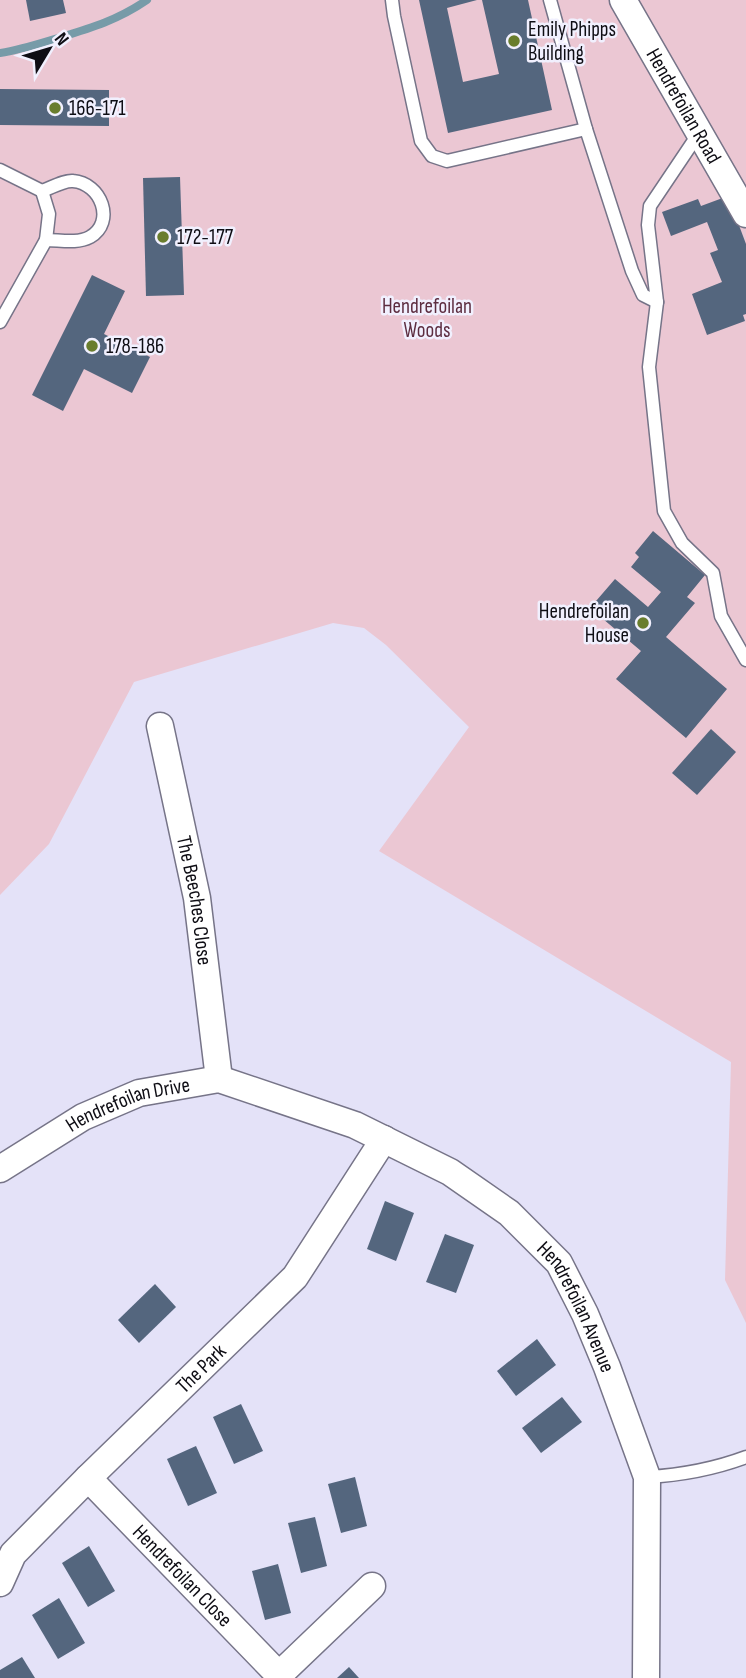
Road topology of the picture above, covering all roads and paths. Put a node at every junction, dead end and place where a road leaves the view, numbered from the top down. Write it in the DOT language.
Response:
graph roads {
  1 [pos="392,0"];
  2 [pos="550,0"];
  3 [pos="623,0"];
  4 [pos="586,129"];
  5 [pos="699,133"];
  6 [pos="0,170"];
  7 [pos="42,191"];
  8 [pos="746,214"];
  9 [pos="46,240"];
  10 [pos="657,302"];
  11 [pos="0,322"];
  12 [pos="746,660"];
  13 [pos="160,726"];
  14 [pos="219,1079"];
  15 [pos="267,1096"];
  16 [pos="384,1139"];
  17 [pos="0,1169"];
  18 [pos="746,1458"];
  19 [pos="648,1477"];
  20 [pos="88,1478"];
  21 [pos="0,1583"];
  22 [pos="372,1586"];
  23 [pos="278,1677"];
  24 [pos="646,1678"];
  1 -- 4 [label="lane"];
  2 -- 4 [label="lane"];
  3 -- 5 [label="street, Hendrefoilan Road"];
  4 -- 10 [label="lane"];
  5 -- 8 [label="street, Hendrefoilan Road"];
  5 -- 10 [label="lane"];
  6 -- 7 [label="lane"];
  7 -- 9 [label="lane"];
  7 -- 9 [label="lane"];
  9 -- 11 [label="lane"];
  10 -- 12 [label="lane"];
  13 -- 14 [label="street, The Beeches Close"];
  14 -- 15 [label="street, Hendrefoilan Drive"];
  14 -- 17 [label="street, Hendrefoilan Drive"];
  15 -- 16 [label="street, Hendrefoilan Avenue"];
  16 -- 19 [label="street, Hendrefoilan Avenue"];
  16 -- 20 [label="street, The Park"];
  18 -- 19 [label="lane"];
  19 -- 24 [label="street, Hendrefoilan Avenue"];
  20 -- 21 [label="street, The Park"];
  20 -- 23 [label="street, Hendrefoilan Close"];
  22 -- 23 [label="street, Hendrefoilan Close"];
}
